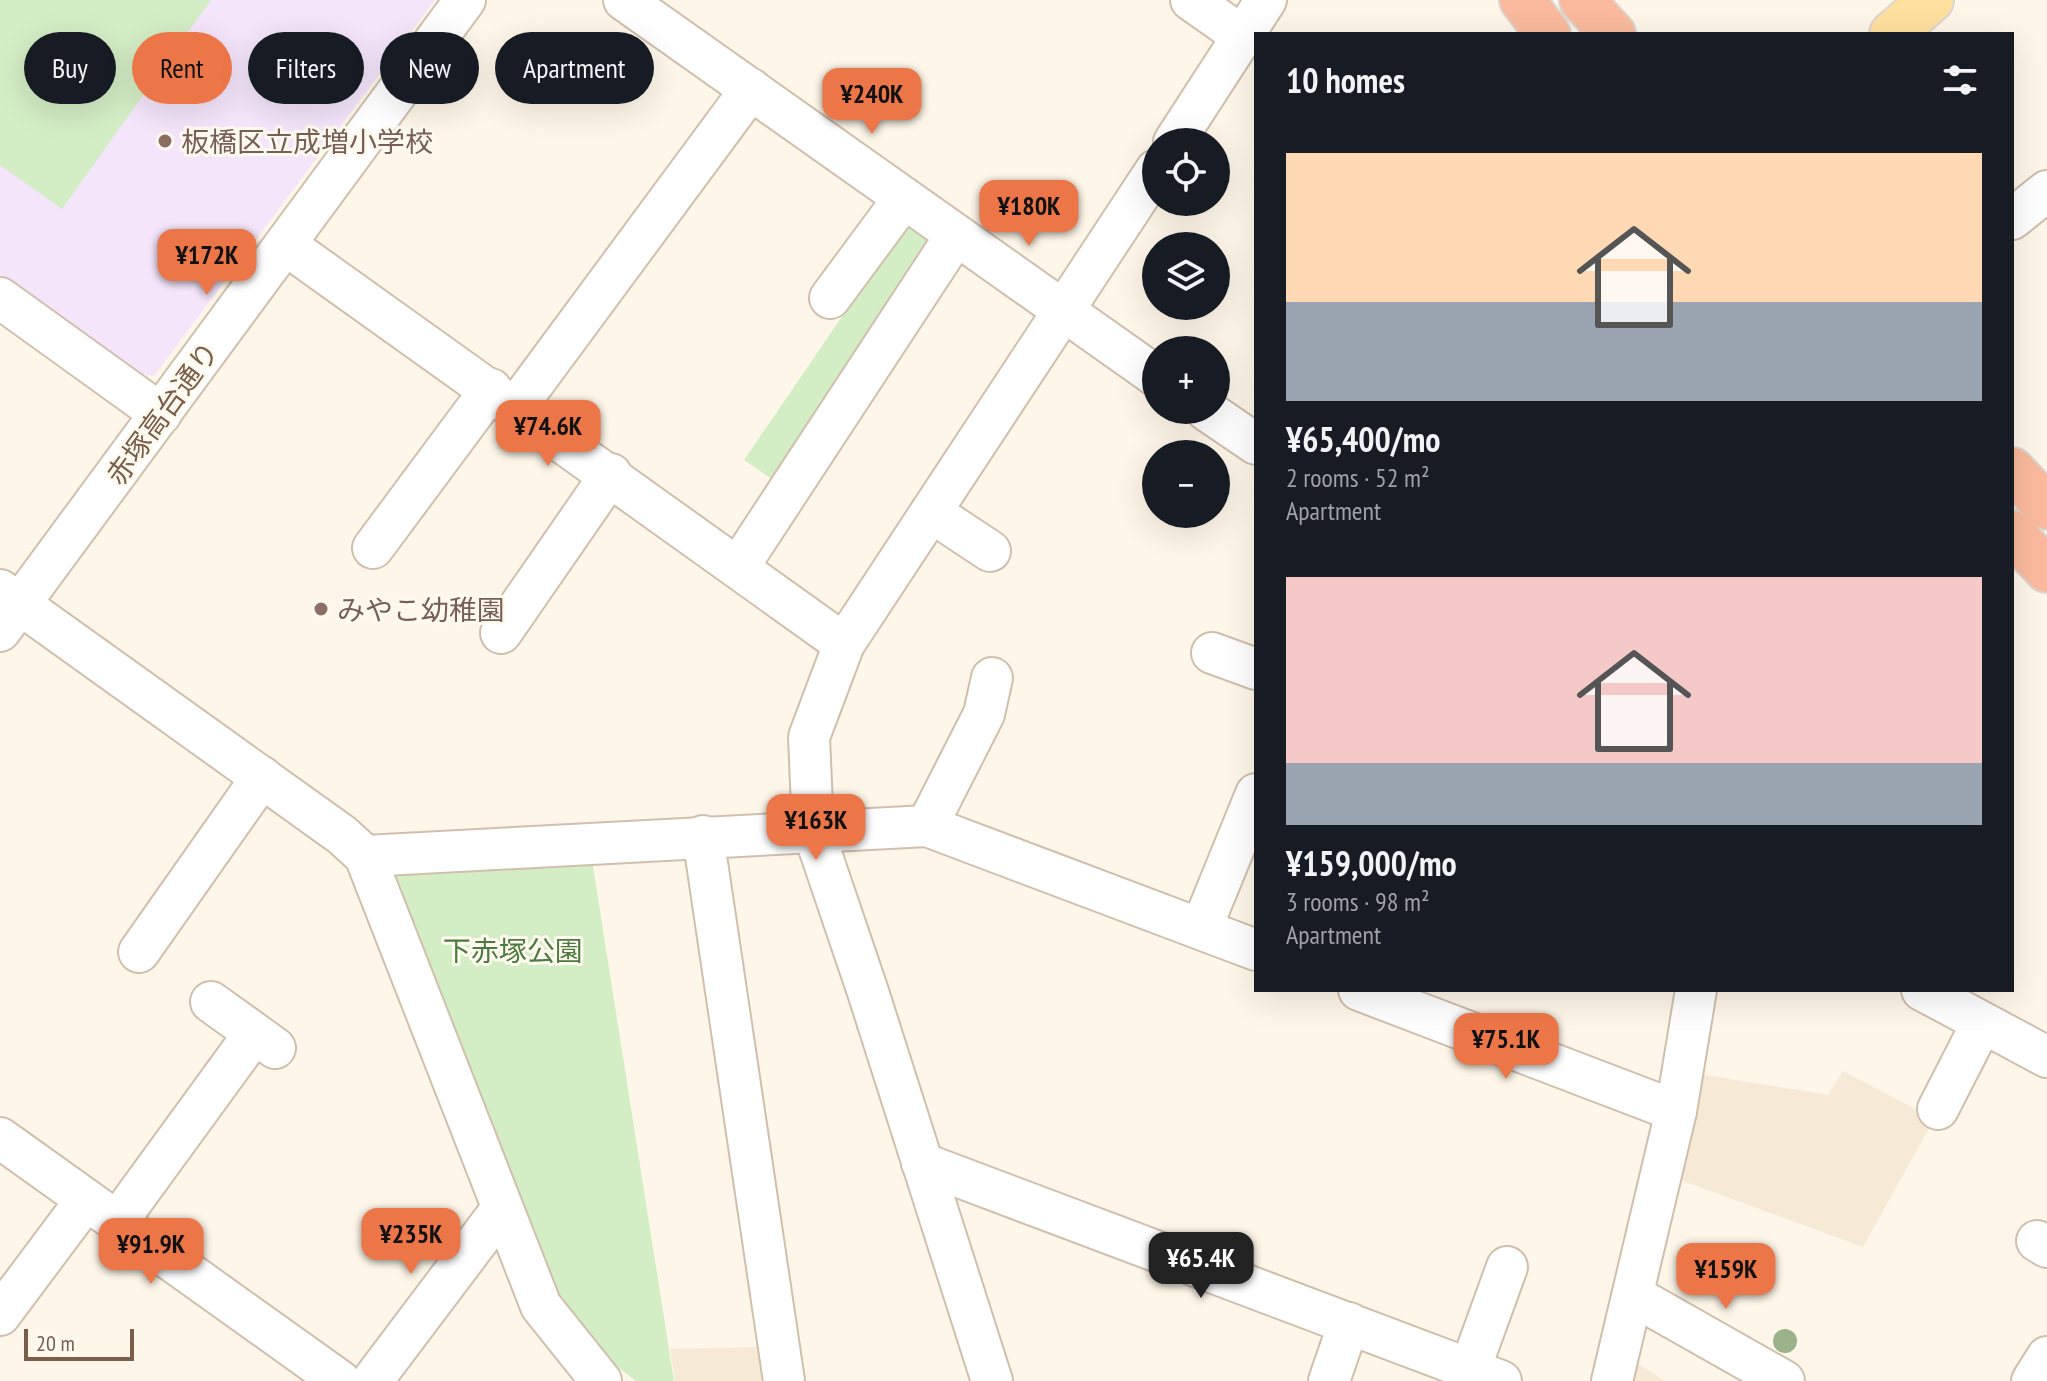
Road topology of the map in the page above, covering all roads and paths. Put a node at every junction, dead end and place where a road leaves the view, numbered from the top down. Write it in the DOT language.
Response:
graph roads {
  1 [pos="465,0"];
  2 [pos="624,0"];
  3 [pos="1191,0"];
  4 [pos="1266,0"];
  5 [pos="1522,0"];
  6 [pos="1582,0"];
  7 [pos="1931,0"];
  8 [pos="1546,32"];
  9 [pos="1611,32"];
  10 [pos="1894,32"];
  11 [pos="1242,36"];
  12 [pos="751,89"];
  13 [pos="1183,128"];
  14 [pos="2047,191"];
  15 [pos="1142,192"];
  16 [pos="904,198"];
  17 [pos="2014,217"];
  18 [pos="956,235"];
  19 [pos="286,245"];
  20 [pos="0,298"];
  21 [pos="830,298"];
  22 [pos="1064,313"];
  23 [pos="1142,366"];
  24 [pos="504,398"];
  25 [pos="161,414"];
  26 [pos="1227,424"];
  27 [pos="1254,443"];
  28 [pos="2014,472"];
  29 [pos="611,474"];
  30 [pos="2047,507"];
  31 [pos="931,512"];
  32 [pos="2014,535"];
  33 [pos="373,548"];
  34 [pos="990,551"];
  35 [pos="739,566"];
  36 [pos="2047,570"];
  37 [pos="7,609"];
  38 [pos="501,633"];
  39 [pos="844,644"];
  40 [pos="1212,653"];
  41 [pos="1254,668"];
  42 [pos="992,678"];
  43 [pos="262,777"];
  44 [pos="1254,799"];
  45 [pos="927,826"];
  46 [pos="813,830"];
  47 [pos="703,836"];
  48 [pos="365,856"];
  49 [pos="1201,929"];
  50 [pos="1254,949"];
  51 [pos="139,952"];
  52 [pos="1370,992"];
  53 [pos="1696,992"];
  54 [pos="1926,992"];
  55 [pos="211,1002"];
  56 [pos="1442,1005"];
  57 [pos="1982,1023"];
  58 [pos="2047,1057"];
  59 [pos="1938,1109"];
  60 [pos="1676,1111"];
  61 [pos="0,1138"];
  62 [pos="922,1163"];
  63 [pos="501,1210"];
  64 [pos="102,1211"];
  65 [pos="1507,1267"];
  66 [pos="1634,1296"];
  67 [pos="0,1315"];
  68 [pos="1349,1323"];
  69 [pos="2047,1357"];
  70 [pos="1486,1375"];
  71 [pos="340,1381"];
  72 [pos="372,1381"];
  73 [pos="601,1381"];
  74 [pos="784,1381"];
  75 [pos="992,1381"];
  76 [pos="1329,1381"];
  77 [pos="1612,1381"];
  78 [pos="1784,1381"];
  79 [pos="2032,1381"];
  1 -- 19 [label="street, 赤塚高台通り"];
  2 -- 12 [label="street"];
  3 -- 11 [label="street"];
  4 -- 11 [label="street"];
  5 -- 8 [label="highway"];
  6 -- 9 [label="highway"];
  7 -- 10 [label="main road"];
  11 -- 13 [label="street"];
  12 -- 16 [label="street"];
  12 -- 24 [label="street"];
  14 -- 17 [label="street"];
  15 -- 22 [label="street"];
  16 -- 18 [label="street"];
  16 -- 21 [label="street"];
  18 -- 22 [label="street"];
  18 -- 35 [label="street"];
  19 -- 24 [label="street"];
  19 -- 25 [label="street, 赤塚高台通り"];
  20 -- 25 [label="street"];
  22 -- 23 [label="street"];
  22 -- 31 [label="street"];
  24 -- 29 [label="street"];
  24 -- 33 [label="street"];
  25 -- 37 [label="street, 赤塚高台通り"];
  26 -- 27 [label="street"];
  28 -- 30 [label="highway"];
  29 -- 35 [label="street"];
  29 -- 38 [label="street"];
  31 -- 34 [label="street"];
  31 -- 39 [label="street"];
  32 -- 36 [label="highway"];
  35 -- 39 [label="street"];
  37 -- 43 [label="street"];
  39 -- 46 [label="street"];
  40 -- 41 [label="street"];
  42 -- 45 [label="street"];
  43 -- 48 [label="street"];
  43 -- 51 [label="street"];
  44 -- 49 [label="street"];
  45 -- 46 [label="street"];
  45 -- 49 [label="street"];
  46 -- 47 [label="street"];
  46 -- 62 [label="street"];
  47 -- 48 [label="street"];
  47 -- 74 [label="street"];
  48 -- 63 [label="street"];
  49 -- 50 [label="street"];
  52 -- 56 [label="street"];
  53 -- 60 [label="street"];
  54 -- 57 [label="street"];
  55 -- 64 [label="street"];
  56 -- 60 [label="street"];
  57 -- 58 [label="street"];
  57 -- 59 [label="street"];
  60 -- 66 [label="street"];
  61 -- 64 [label="street"];
  62 -- 68 [label="street"];
  62 -- 75 [label="street"];
  63 -- 72 [label="street"];
  63 -- 73 [label="street"];
  64 -- 67 [label="street"];
  64 -- 71 [label="street"];
  65 -- 70 [label="street"];
  66 -- 77 [label="street"];
  66 -- 78 [label="street"];
  68 -- 70 [label="street"];
  68 -- 76 [label="street"];
  69 -- 79 [label="street"];
}
